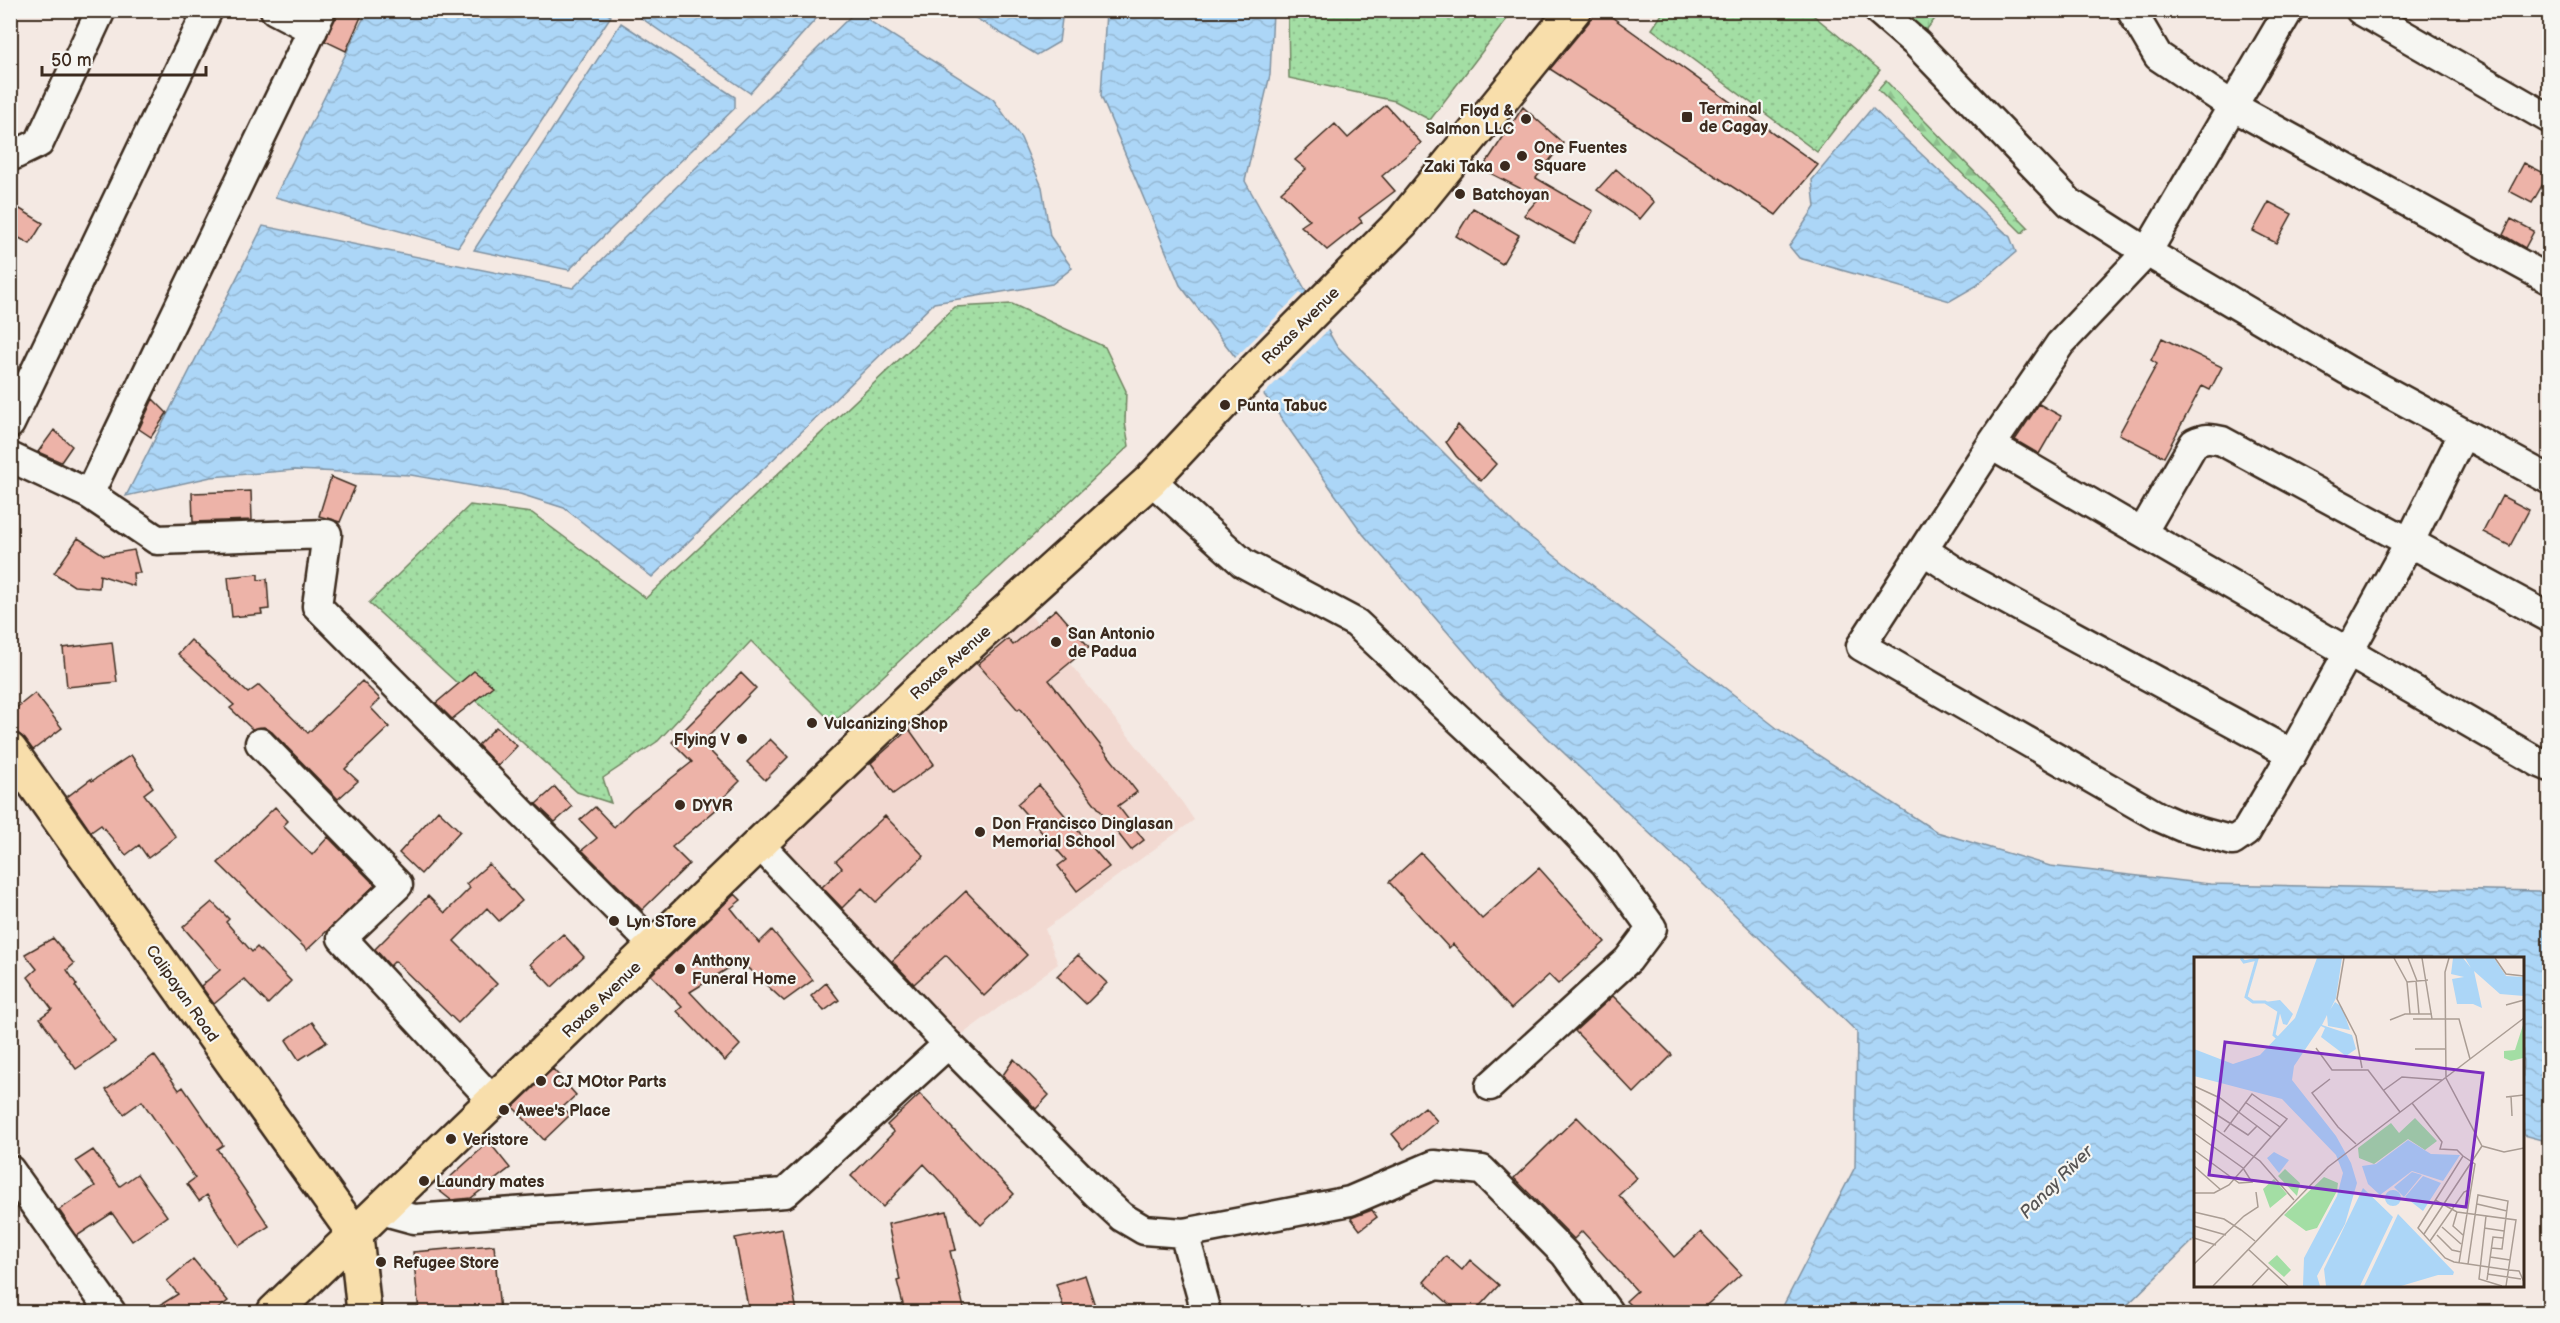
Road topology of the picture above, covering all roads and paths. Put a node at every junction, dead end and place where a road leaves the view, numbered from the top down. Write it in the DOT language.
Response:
graph roads {
  1 [pos="101,10"];
  2 [pos="208,10"];
  3 [pos="275,10"];
  4 [pos="1574,10"];
  5 [pos="1878,10"];
  6 [pos="2131,10"];
  7 [pos="2289,10"];
  8 [pos="2360,10"];
  9 [pos="318,20"];
  10 [pos="2234,107"];
  11 [pos="2550,119"];
  12 [pos="10,157"];
  13 [pos="2147,252"];
  14 [pos="2550,280"];
  15 [pos="10,424"];
  16 [pos="2463,434"];
  17 [pos="1991,445"];
  18 [pos="10,457"];
  19 [pos="1151,480"];
  20 [pos="2550,480"];
  21 [pos="89,494"];
  22 [pos="2142,534"];
  23 [pos="2409,543"];
  24 [pos="1923,550"];
  25 [pos="2550,618"];
  26 [pos="2348,651"];
  27 [pos="260,743"];
  28 [pos="10,750"];
  29 [pos="2292,754"];
  30 [pos="2550,767"];
  31 [pos="759,844"];
  32 [pos="655,947"];
  33 [pos="948,1044"];
  34 [pos="1490,1086"];
  35 [pos="494,1102"];
  36 [pos="10,1170"];
  37 [pos="381,1210"];
  38 [pos="1184,1233"];
  39 [pos="356,1236"];
  40 [pos="111,1312"];
  41 [pos="274,1312"];
  42 [pos="364,1312"];
  43 [pos="1206,1312"];
  44 [pos="1608,1312"];
  1 -- 12 [label="street"];
  2 -- 15 [label="street"];
  3 -- 9 [label="street"];
  4 -- 19 [label="main road, Roxas Avenue"];
  5 -- 13 [label="street"];
  6 -- 10 [label="street"];
  7 -- 10 [label="street"];
  8 -- 11 [label="street"];
  9 -- 21 [label="street"];
  10 -- 13 [label="street"];
  10 -- 14 [label="street"];
  13 -- 16 [label="street"];
  13 -- 17 [label="street"];
  16 -- 20 [label="street"];
  16 -- 23 [label="street"];
  17 -- 22 [label="street"];
  17 -- 24 [label="street"];
  18 -- 21 [label="street"];
  19 -- 31 [label="main road, Roxas Avenue"];
  19 -- 34 [label="street"];
  21 -- 32 [label="street"];
  22 -- 23 [label="street"];
  22 -- 26 [label="street"];
  23 -- 25 [label="street"];
  23 -- 26 [label="street"];
  24 -- 29 [label="street"];
  24 -- 29 [label="street"];
  26 -- 29 [label="street"];
  26 -- 30 [label="street"];
  27 -- 35 [label="street"];
  28 -- 39 [label="main road, Calipayan Road"];
  31 -- 32 [label="main road, Roxas Avenue"];
  31 -- 33 [label="street"];
  32 -- 35 [label="main road, Roxas Avenue"];
  33 -- 37 [label="street"];
  33 -- 38 [label="street"];
  35 -- 37 [label="main road, Roxas Avenue"];
  36 -- 40 [label="street"];
  37 -- 39 [label="main road, Roxas Avenue"];
  38 -- 43 [label="street"];
  38 -- 44 [label="street"];
  39 -- 41 [label="main road, Roxas Avenue"];
  39 -- 42 [label="main road"];
}
